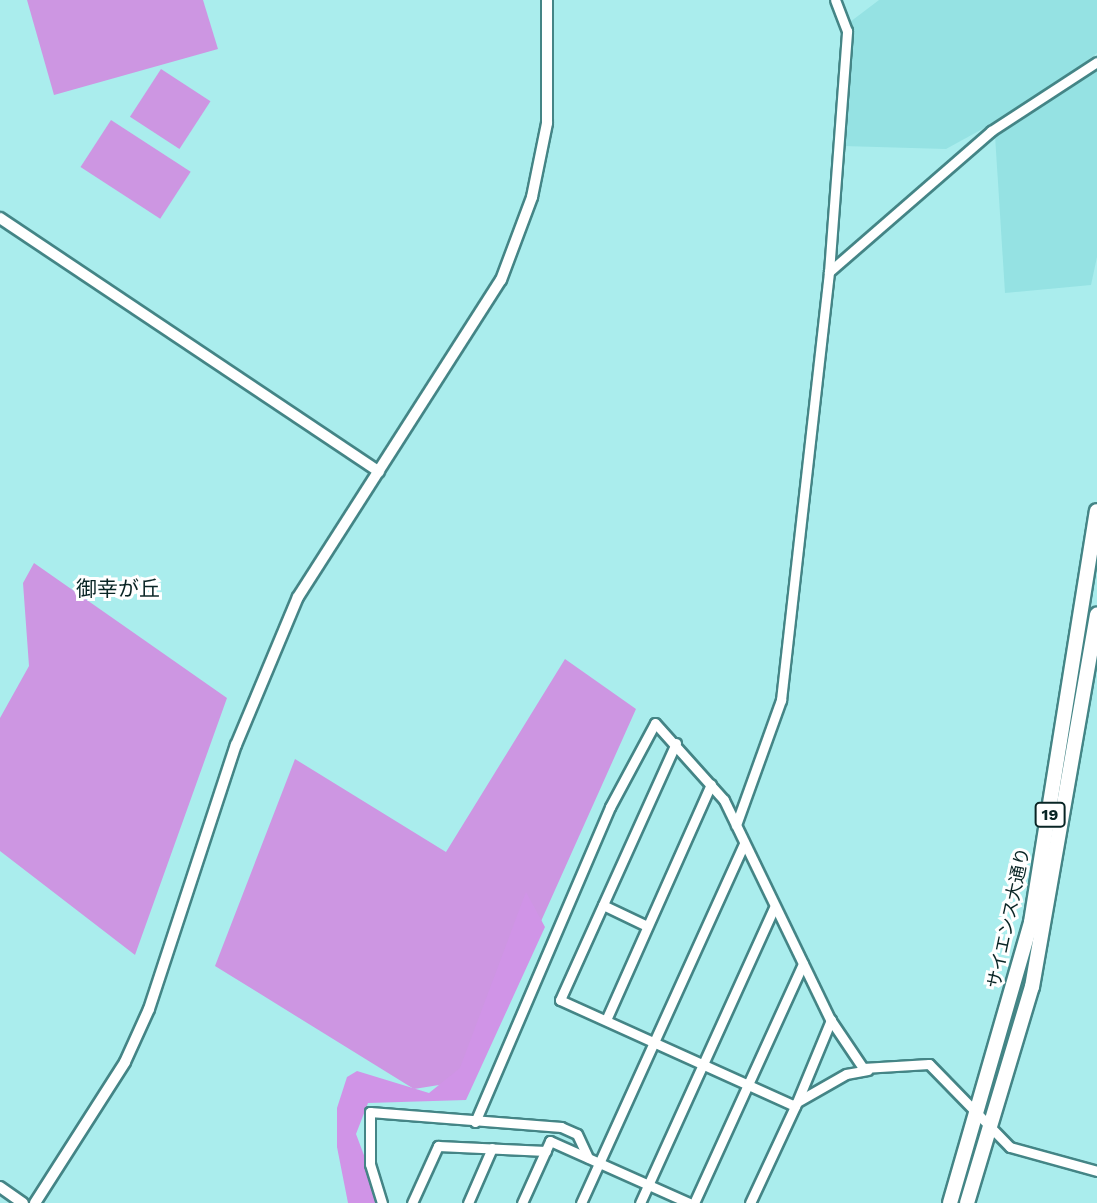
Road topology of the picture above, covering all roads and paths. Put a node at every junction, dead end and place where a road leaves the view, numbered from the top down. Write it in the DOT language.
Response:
graph roads {
  1 [pos="547,0"];
  2 [pos="835,0"];
  3 [pos="1097,61"];
  4 [pos="0,218"];
  5 [pos="829,272"];
  6 [pos="379,472"];
  7 [pos="1097,511"];
  8 [pos="1097,615"];
  9 [pos="676,743"];
  10 [pos="711,784"];
  11 [pos="736,825"];
  12 [pos="744,843"];
  13 [pos="603,905"];
  14 [pos="774,907"];
  15 [pos="648,926"];
  16 [pos="803,964"];
  17 [pos="606,1020"];
  18 [pos="831,1020"];
  19 [pos="654,1042"];
  20 [pos="703,1064"];
  21 [pos="870,1070"];
  22 [pos="748,1084"];
  23 [pos="796,1104"];
  24 [pos="980,1114"];
  25 [pos="475,1122"];
  26 [pos="992,1129"];
  27 [pos="492,1148"];
  28 [pos="545,1151"];
  29 [pos="588,1157"];
  30 [pos="599,1163"];
  31 [pos="1097,1171"];
  32 [pos="648,1185"];
  33 [pos="0,1187"];
  34 [pos="23,1203"];
  35 [pos="35,1203"];
  36 [pos="382,1203"];
  37 [pos="412,1203"];
  38 [pos="468,1203"];
  39 [pos="522,1203"];
  40 [pos="581,1203"];
  41 [pos="640,1203"];
  42 [pos="692,1203"];
  43 [pos="750,1203"];
  44 [pos="950,1203"];
  45 [pos="967,1203"];
  1 -- 6 [label="street"];
  2 -- 5 [label="street"];
  3 -- 5 [label="street"];
  4 -- 6 [label="street"];
  5 -- 11 [label="street"];
  6 -- 35 [label="street"];
  7 -- 24 [label="main road, サイエンス大通り / 19"];
  8 -- 26 [label="main road, サイエンス大通り / 19"];
  9 -- 10 [label="street"];
  9 -- 13 [label="street"];
  9 -- 25 [label="street"];
  10 -- 11 [label="street"];
  10 -- 15 [label="street"];
  11 -- 12 [label="street"];
  12 -- 14 [label="street"];
  12 -- 19 [label="street"];
  13 -- 15 [label="street"];
  13 -- 17 [label="street"];
  14 -- 16 [label="street"];
  14 -- 20 [label="street"];
  15 -- 17 [label="street"];
  16 -- 18 [label="street"];
  16 -- 22 [label="street"];
  17 -- 19 [label="street"];
  18 -- 21 [label="street"];
  18 -- 23 [label="street"];
  19 -- 20 [label="street"];
  19 -- 30 [label="street"];
  20 -- 22 [label="street"];
  20 -- 32 [label="street"];
  21 -- 23 [label="street"];
  21 -- 24 [label="street"];
  22 -- 23 [label="street"];
  22 -- 42 [label="street"];
  23 -- 43 [label="street"];
  24 -- 26 [label="street"];
  24 -- 44 [label="main road, サイエンス大通り / 19"];
  25 -- 29 [label="street"];
  25 -- 36 [label="street"];
  26 -- 31 [label="street"];
  26 -- 45 [label="main road, サイエンス大通り / 19"];
  27 -- 28 [label="street"];
  27 -- 37 [label="street"];
  27 -- 38 [label="street"];
  28 -- 29 [label="street"];
  28 -- 39 [label="street"];
  29 -- 30 [label="street"];
  30 -- 32 [label="street"];
  30 -- 40 [label="street"];
  32 -- 41 [label="street"];
  32 -- 42 [label="street"];
  33 -- 34 [label="street"];
}
